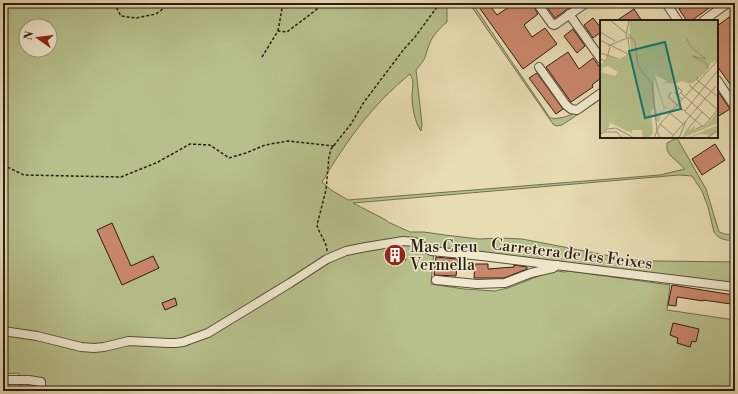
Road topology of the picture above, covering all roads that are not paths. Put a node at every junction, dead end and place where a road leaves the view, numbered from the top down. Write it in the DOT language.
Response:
graph roads {
  1 [pos="537,3"];
  2 [pos="586,3"];
  3 [pos="666,3"];
  4 [pos="728,3"];
  5 [pos="569,14"];
  6 [pos="677,20"];
  7 [pos="704,20"];
  8 [pos="600,58"];
  9 [pos="539,67"];
  10 [pos="718,82"];
  11 [pos="600,94"];
  12 [pos="735,108"];
  13 [pos="558,265"];
  14 [pos="436,280"];
  15 [pos="735,287"];
  16 [pos="3,331"];
  17 [pos="3,380"];
  18 [pos="41,391"];
  1 -- 5 [label="street"];
  2 -- 5 [label="street"];
  3 -- 6 [label="street"];
  4 -- 7 [label="street"];
  5 -- 8 [label="street"];
  9 -- 11 [label="street"];
  10 -- 12 [label="street"];
  13 -- 14 [label="street"];
  13 -- 15 [label="street, Carretera de les Feixes"];
  13 -- 16 [label="street, Carretera de les Feixes"];
  17 -- 18 [label="street"];
}
